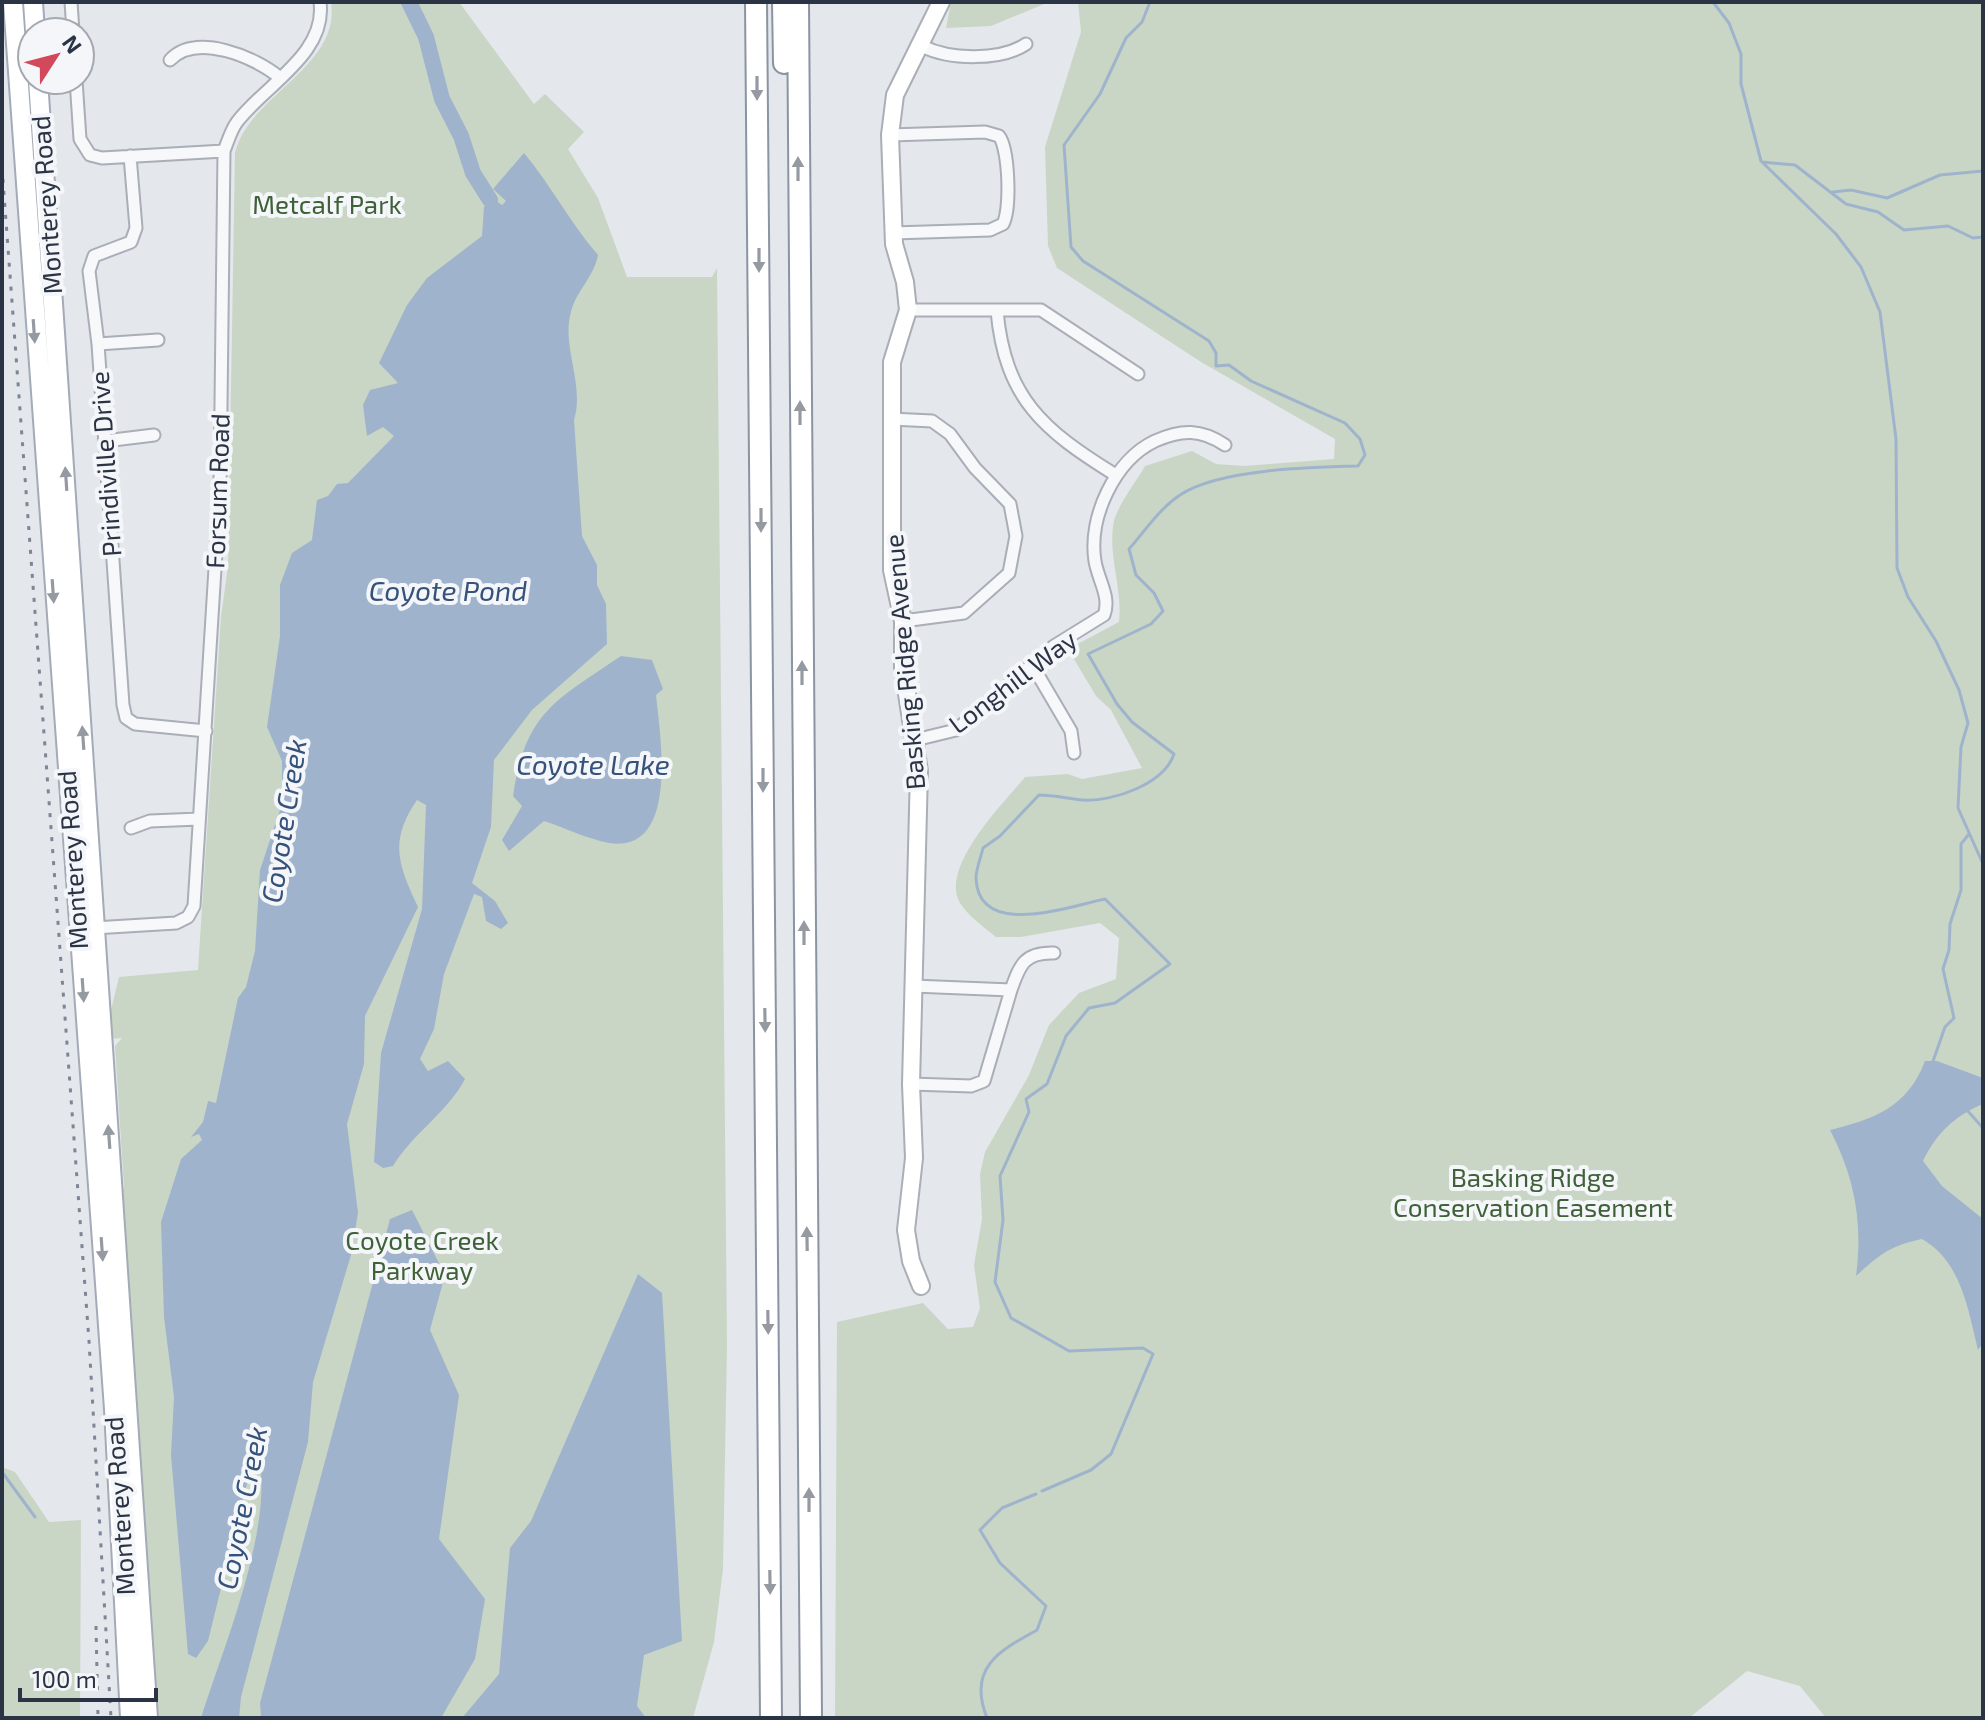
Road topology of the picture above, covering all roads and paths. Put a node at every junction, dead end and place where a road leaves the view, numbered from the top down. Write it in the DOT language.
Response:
graph roads {
  1 [pos="13,2"];
  2 [pos="320,2"];
  3 [pos="783,2"];
  4 [pos="798,2"];
  5 [pos="941,2"];
  6 [pos="757,5"];
  7 [pos="1026,44"];
  8 [pos="922,46"];
  9 [pos="170,60"];
  10 [pos="279,77"];
  11 [pos="797,87"];
  12 [pos="39,96"];
  13 [pos="77,96"];
  14 [pos="890,135"];
  15 [pos="224,151"];
  16 [pos="130,156"];
  17 [pos="893,233"];
  18 [pos="908,310"];
  19 [pos="997,311"];
  20 [pos="158,340"];
  21 [pos="98,344"];
  22 [pos="1138,374"];
  23 [pos="891,419"];
  24 [pos="154,435"];
  25 [pos="105,441"];
  26 [pos="1225,445"];
  27 [pos="1114,474"];
  28 [pos="903,621"];
  29 [pos="1031,663"];
  30 [pos="206,731"];
  31 [pos="915,740"];
  32 [pos="1074,753"];
  33 [pos="199,819"];
  34 [pos="131,828"];
  35 [pos="94,928"];
  36 [pos="1054,953"];
  37 [pos="913,986"];
  38 [pos="1011,990"];
  39 [pos="911,1084"];
  40 [pos="921,1286"];
  41 [pos="130,1718"];
  42 [pos="148,1718"];
  43 [pos="771,1718"];
  44 [pos="811,1718"];
  1 -- 41 [label="main road, Monterey Road, one-way"];
  2 -- 10 [label="street, Forsum Road"];
  3 -- 11 [label="highway"];
  4 -- 11 [label="highway"];
  5 -- 8 [label="street, Basking Ridge Avenue"];
  6 -- 43 [label="highway, one-way"];
  7 -- 8 [label="street"];
  8 -- 14 [label="street, Basking Ridge Avenue"];
  9 -- 10 [label="street"];
  10 -- 15 [label="street, Forsum Road"];
  44 -- 11 [label="highway, one-way"];
  35 -- 12 [label="main road, Monterey Road, one-way"];
  13 -- 16 [label="street"];
  14 -- 17 [label="street, Basking Ridge Avenue"];
  14 -- 17 [label="street"];
  15 -- 16 [label="street"];
  15 -- 30 [label="street, Forsum Road"];
  16 -- 21 [label="street, Prindiville Drive"];
  17 -- 18 [label="street, Basking Ridge Avenue"];
  18 -- 19 [label="street"];
  18 -- 23 [label="street, Basking Ridge Avenue"];
  19 -- 22 [label="street"];
  19 -- 27 [label="street"];
  20 -- 21 [label="street"];
  21 -- 25 [label="street, Prindiville Drive"];
  23 -- 28 [label="street, Basking Ridge Avenue"];
  23 -- 28 [label="street"];
  24 -- 25 [label="street"];
  25 -- 30 [label="street, Prindiville Drive"];
  26 -- 27 [label="street"];
  27 -- 29 [label="street, Longhill Way"];
  28 -- 31 [label="street, Basking Ridge Avenue"];
  29 -- 31 [label="street, Longhill Way"];
  29 -- 32 [label="street"];
  30 -- 33 [label="street, Forsum Road"];
  31 -- 37 [label="street, Basking Ridge Avenue"];
  33 -- 34 [label="street"];
  33 -- 35 [label="street, Forsum Road"];
  42 -- 35 [label="main road, Monterey Road, one-way"];
  36 -- 38 [label="street"];
  37 -- 38 [label="street"];
  37 -- 39 [label="street, Basking Ridge Avenue"];
  38 -- 39 [label="street"];
  39 -- 40 [label="street, Basking Ridge Avenue"];
}
